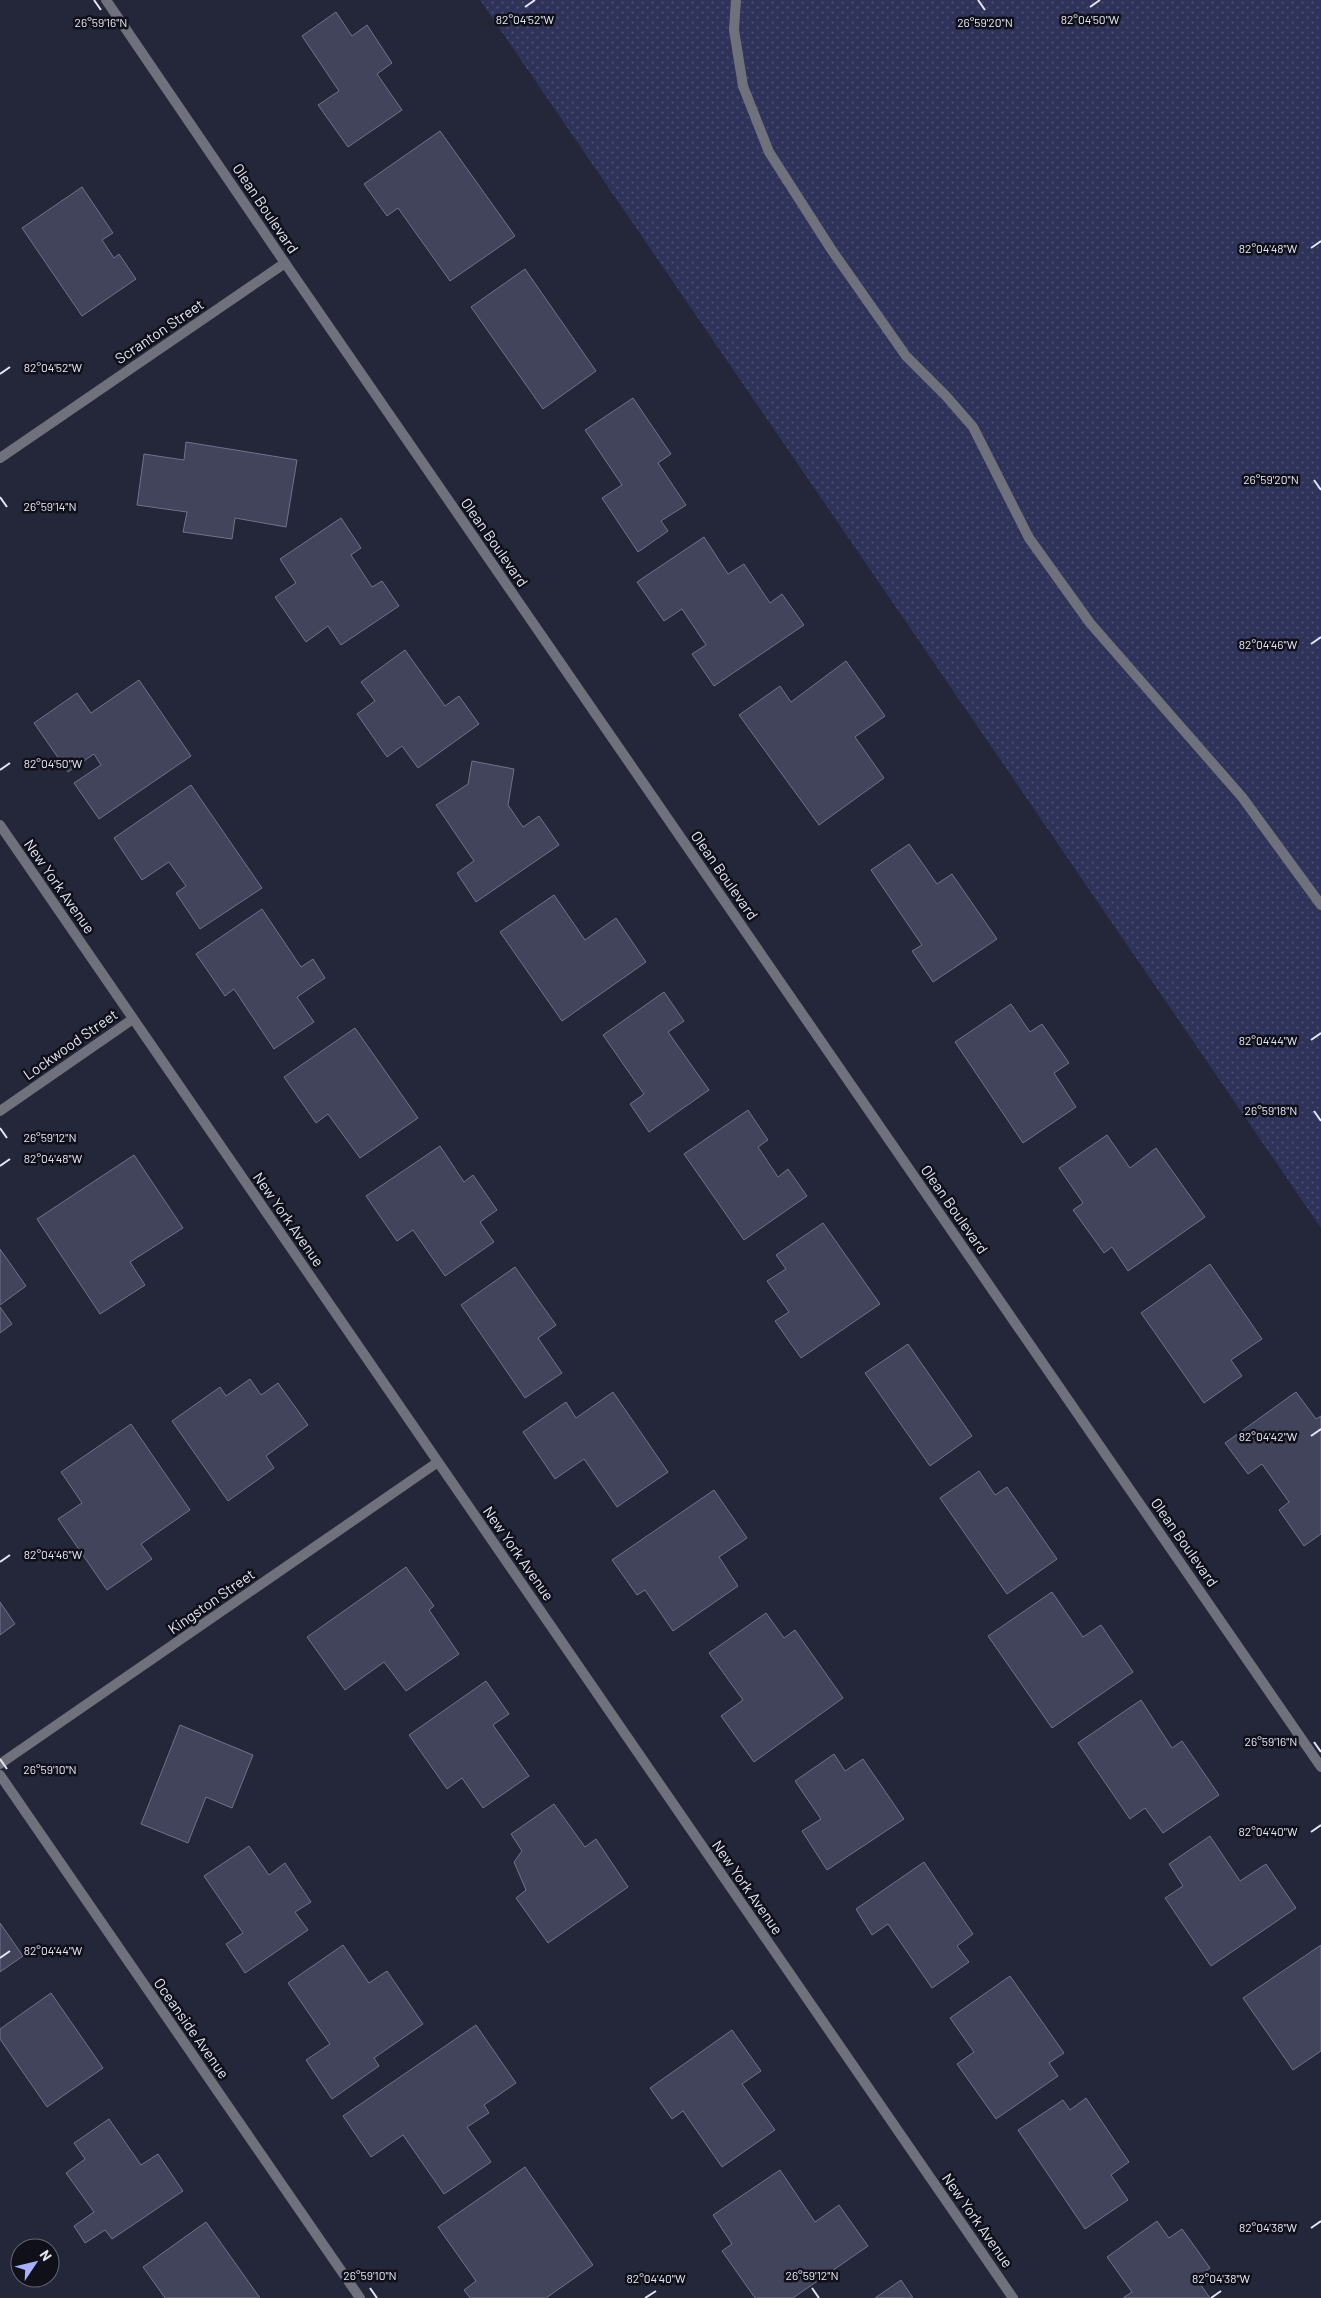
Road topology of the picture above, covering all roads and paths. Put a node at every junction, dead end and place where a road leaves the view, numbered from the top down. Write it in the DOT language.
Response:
graph roads {
  1 [pos="106,0"];
  2 [pos="736,0"];
  3 [pos="285,263"];
  4 [pos="0,458"];
  5 [pos="0,825"];
  6 [pos="1321,905"];
  7 [pos="133,1019"];
  8 [pos="0,1110"];
  9 [pos="438,1462"];
  10 [pos="0,1764"];
  11 [pos="1321,1767"];
  12 [pos="0,1775"];
  13 [pos="360,2298"];
  14 [pos="1013,2298"];
  1 -- 3 [label="street, Olean Boulevard"];
  2 -- 6 [label="street"];
  3 -- 4 [label="street, Scranton Street"];
  3 -- 11 [label="street, Olean Boulevard"];
  5 -- 7 [label="street, New York Avenue"];
  7 -- 8 [label="street, Lockwood Street"];
  7 -- 9 [label="street, New York Avenue"];
  9 -- 10 [label="street, Kingston Street"];
  9 -- 14 [label="street, New York Avenue"];
  12 -- 13 [label="street, Oceanside Avenue"];
}
